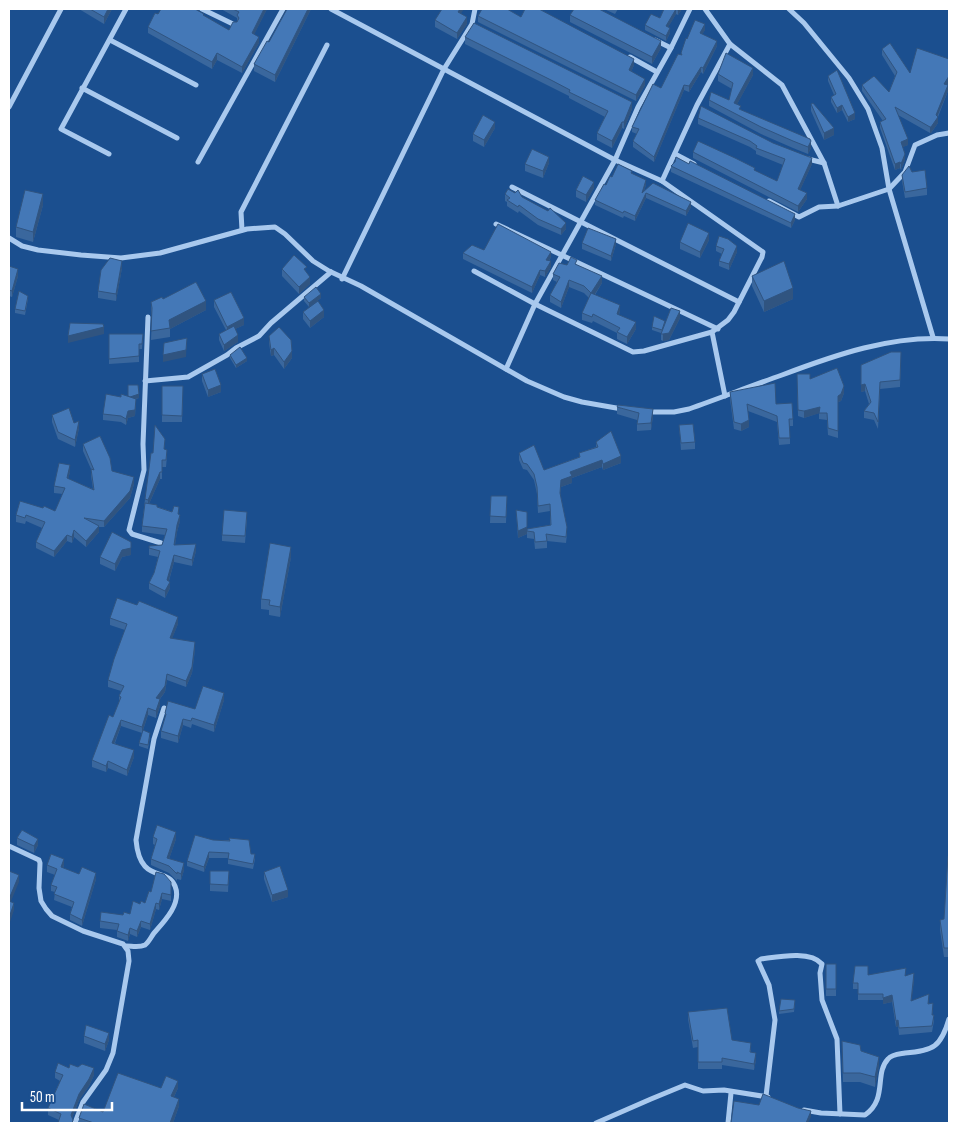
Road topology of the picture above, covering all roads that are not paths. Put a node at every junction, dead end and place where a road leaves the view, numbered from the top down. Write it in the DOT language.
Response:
graph roads {
  1 [pos="60,9"];
  2 [pos="126,9"];
  3 [pos="202,9"];
  4 [pos="283,9"];
  5 [pos="331,9"];
  6 [pos="475,9"];
  7 [pos="690,9"];
  8 [pos="705,9"];
  9 [pos="789,9"];
  10 [pos="472,24"];
  11 [pos="235,25"];
  12 [pos="481,28"];
  13 [pos="646,35"];
  14 [pos="110,40"];
  15 [pos="730,44"];
  16 [pos="327,45"];
  17 [pos="671,48"];
  18 [pos="622,53"];
  19 [pos="444,69"];
  20 [pos="658,72"];
  21 [pos="196,85"];
  22 [pos="82,88"];
  23 [pos="629,102"];
  24 [pos="697,105"];
  25 [pos="9,107"];
  26 [pos="638,107"];
  27 [pos="705,110"];
  28 [pos="949,133"];
  29 [pos="177,138"];
  30 [pos="109,154"];
  31 [pos="675,154"];
  32 [pos="798,156"];
  33 [pos="615,160"];
  34 [pos="198,162"];
  35 [pos="824,163"];
  36 [pos="701,168"];
  37 [pos="662,181"];
  38 [pos="512,187"];
  39 [pos="889,189"];
  40 [pos="764,199"];
  41 [pos="838,206"];
  42 [pos="581,223"];
  43 [pos="496,224"];
  44 [pos="242,230"];
  45 [pos="9,238"];
  46 [pos="562,255"];
  47 [pos="474,271"];
  48 [pos="331,272"];
  49 [pos="342,278"];
  50 [pos="739,302"];
  51 [pos="535,304"];
  52 [pos="148,317"];
  53 [pos="715,330"];
  54 [pos="933,338"];
  55 [pos="949,338"];
  56 [pos="506,369"];
  57 [pos="145,381"];
  58 [pos="725,396"];
  59 [pos="632,410"];
  60 [pos="641,411"];
  61 [pos="161,543"];
  62 [pos="164,708"];
  63 [pos="9,846"];
  64 [pos="126,946"];
  65 [pos="949,1019"];
  66 [pos="731,1093"];
  67 [pos="797,1109"];
  68 [pos="840,1114"];
  69 [pos="75,1123"];
  70 [pos="596,1123"];
  71 [pos="728,1123"];
  1 -- 25 [label="street"];
  2 -- 14 [label="street"];
  3 -- 11 [label="street"];
  4 -- 34 [label="street"];
  5 -- 19 [label="street"];
  6 -- 10 [label="street"];
  7 -- 17 [label="street"];
  8 -- 15 [label="street"];
  9 -- 39 [label="street"];
  10 -- 12 [label="street"];
  10 -- 19 [label="street"];
  13 -- 17 [label="street"];
  14 -- 21 [label="street"];
  14 -- 22 [label="street"];
  15 -- 24 [label="street"];
  15 -- 35 [label="street"];
  16 -- 44 [label="street"];
  17 -- 20 [label="street"];
  18 -- 20 [label="street"];
  19 -- 33 [label="street"];
  19 -- 49 [label="street"];
  20 -- 26 [label="street"];
  22 -- 29 [label="street"];
  22 -- 30 [label="street"];
  23 -- 26 [label="street"];
  24 -- 27 [label="street"];
  24 -- 31 [label="street"];
  26 -- 33 [label="street"];
  28 -- 39 [label="street"];
  31 -- 36 [label="street"];
  31 -- 37 [label="street"];
  32 -- 35 [label="street"];
  33 -- 37 [label="street"];
  33 -- 42 [label="street"];
  35 -- 41 [label="street"];
  37 -- 50 [label="street"];
  38 -- 42 [label="street"];
  39 -- 41 [label="street"];
  39 -- 54 [label="street"];
  40 -- 41 [label="street"];
  42 -- 46 [label="street"];
  42 -- 50 [label="street"];
  43 -- 46 [label="street"];
  44 -- 45 [label="street"];
  44 -- 48 [label="street"];
  46 -- 51 [label="street"];
  46 -- 53 [label="street"];
  47 -- 51 [label="street"];
  48 -- 49 [label="street"];
  48 -- 57 [label="street"];
  49 -- 56 [label="street"];
  50 -- 53 [label="street"];
  51 -- 53 [label="street"];
  51 -- 56 [label="street"];
  52 -- 57 [label="street"];
  53 -- 58 [label="street"];
  54 -- 55 [label="street"];
  54 -- 58 [label="street"];
  56 -- 59 [label="street"];
  57 -- 61 [label="street"];
  58 -- 60 [label="street"];
  62 -- 64 [label="street"];
  63 -- 64 [label="street"];
  64 -- 69 [label="street"];
  65 -- 68 [label="street"];
  66 -- 68 [label="street"];
  66 -- 70 [label="street"];
  66 -- 71 [label="street"];
  67 -- 68 [label="street"];
}
